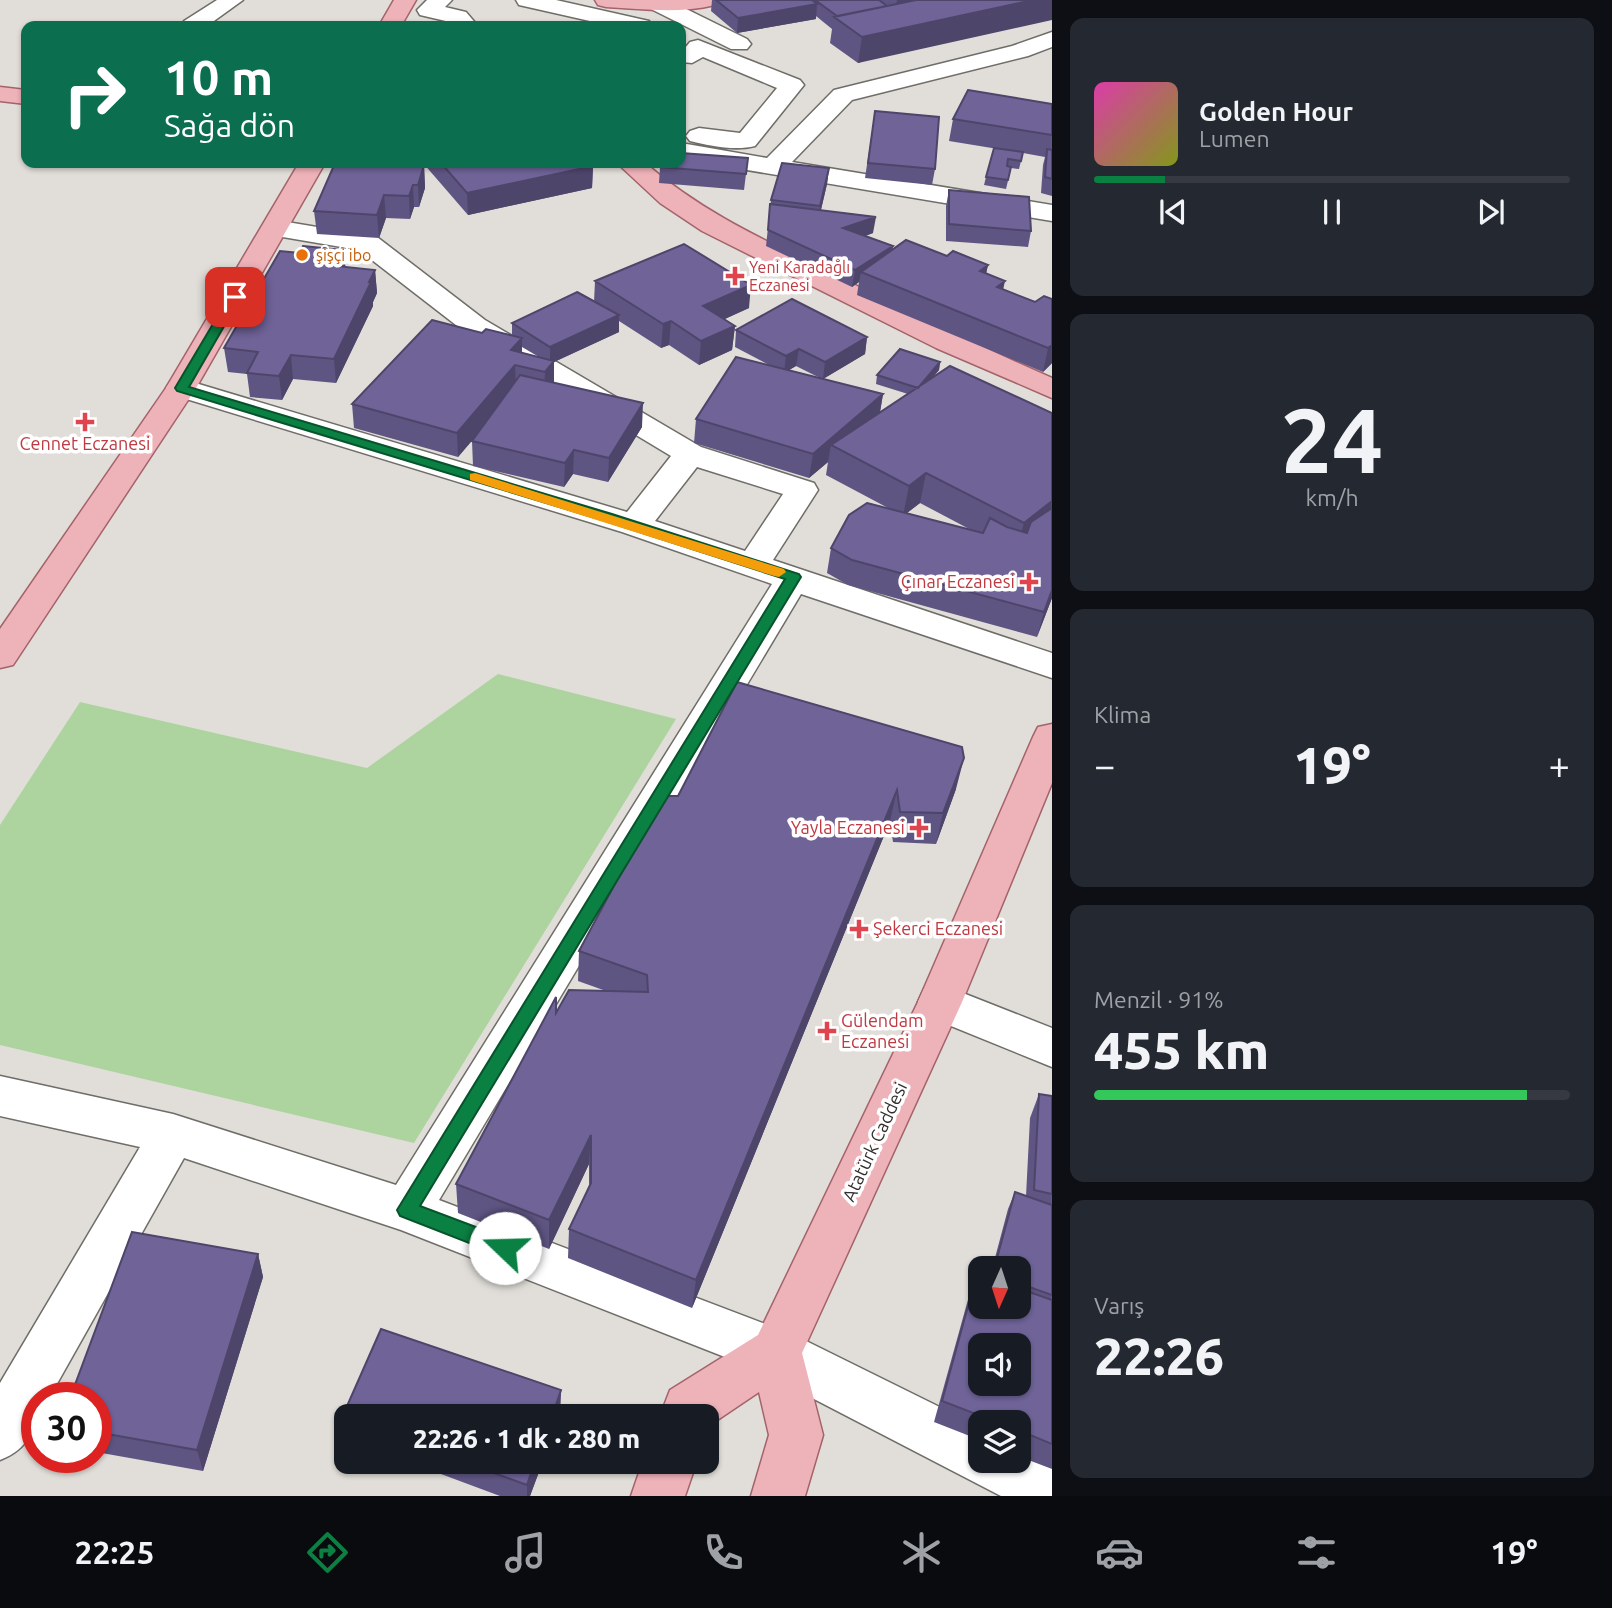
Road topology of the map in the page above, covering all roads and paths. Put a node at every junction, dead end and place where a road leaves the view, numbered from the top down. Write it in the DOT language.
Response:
graph roads {
  1 [pos="232,0"];
  2 [pos="405,0"];
  3 [pos="441,0"];
  4 [pos="527,0"];
  5 [pos="606,0"];
  6 [pos="707,0"];
  7 [pos="659,5"];
  8 [pos="200,21"];
  9 [pos="393,21"];
  10 [pos="461,21"];
  11 [pos="619,21"];
  12 [pos="1052,39"];
  13 [pos="1020,51"];
  14 [pos="686,55"];
  15 [pos="1052,63"];
  16 [pos="0,94"];
  17 [pos="844,95"];
  18 [pos="21,96"];
  19 [pos="686,135"];
  20 [pos="686,152"];
  21 [pos="309,168"];
  22 [pos="636,168"];
  23 [pos="771,168"];
  24 [pos="1052,213"];
  25 [pos="275,228"];
  26 [pos="181,388"];
  27 [pos="1052,389"];
  28 [pos="690,454"];
  29 [pos="634,525"];
  30 [pos="753,564"];
  31 [pos="794,577"];
  32 [pos="0,656"];
  33 [pos="1052,666"];
  34 [pos="1052,737"];
  35 [pos="940,1002"];
  36 [pos="1052,1048"];
  37 [pos="0,1097"];
  38 [pos="173,1134"];
  39 [pos="407,1210"];
  40 [pos="776,1352"];
  41 [pos="696,1404"];
  42 [pos="0,1434"];
  43 [pos="968,1450"];
  44 [pos="1013,1473"];
  45 [pos="666,1474"];
  46 [pos="1052,1493"];
  47 [pos="658,1496"];
  48 [pos="778,1496"];
  1 -- 8 [label="street"];
  2 -- 9 [label="main road"];
  3 -- 10 [label="street"];
  4 -- 11 [label="street"];
  5 -- 7 [label="main road"];
  6 -- 7 [label="main road"];
  7 -- 17 [label="street"];
  12 -- 13 [label="street"];
  13 -- 15 [label="street"];
  13 -- 17 [label="street"];
  14 -- 19 [label="street"];
  16 -- 18 [label="main road"];
  17 -- 23 [label="street"];
  20 -- 23 [label="street"];
  21 -- 25 [label="main road"];
  22 -- 27 [label="main road"];
  23 -- 24 [label="street"];
  25 -- 26 [label="main road"];
  25 -- 28 [label="street"];
  26 -- 29 [label="street"];
  26 -- 32 [label="main road"];
  28 -- 29 [label="street"];
  28 -- 30 [label="street"];
  29 -- 30 [label="street"];
  30 -- 31 [label="street"];
  31 -- 33 [label="street"];
  31 -- 39 [label="street"];
  34 -- 35 [label="main road, Atatürk Caddesi"];
  35 -- 36 [label="street"];
  35 -- 40 [label="main road, Atatürk Caddesi"];
  37 -- 38 [label="street"];
  38 -- 39 [label="street"];
  38 -- 42 [label="street"];
  39 -- 40 [label="street"];
  40 -- 41 [label="main road"];
  40 -- 43 [label="street"];
  40 -- 48 [label="main road"];
  44 -- 46 [label="street"];
  45 -- 47 [label="main road"];
}
